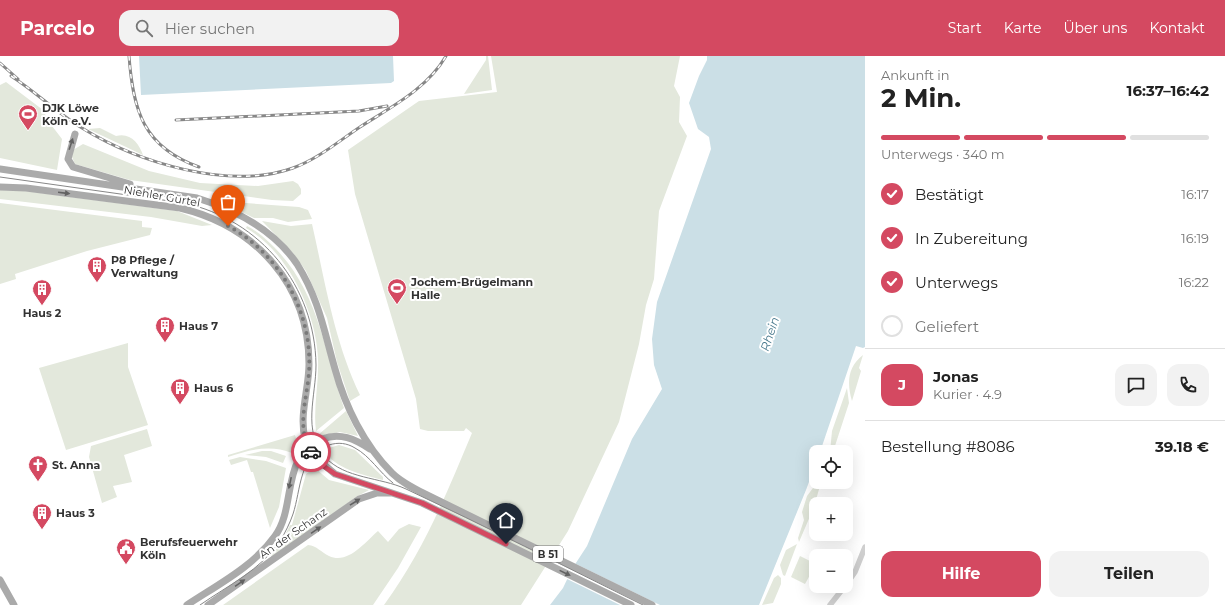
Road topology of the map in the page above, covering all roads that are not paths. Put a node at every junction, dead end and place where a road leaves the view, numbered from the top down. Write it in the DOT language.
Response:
graph roads {
  1 [pos="75,134"];
  2 [pos="0,170"];
  3 [pos="0,187"];
  4 [pos="153,191"];
  5 [pos="238,215"];
  6 [pos="346,403"];
  7 [pos="370,449"];
  8 [pos="387,491"];
  9 [pos="865,547"];
  10 [pos="853,575"];
  11 [pos="0,580"];
  12 [pos="840,593"];
  13 [pos="14,605"];
  14 [pos="186,605"];
  15 [pos="208,605"];
  16 [pos="631,605"];
  17 [pos="647,605"];
  18 [pos="652,605"];
  19 [pos="830,605"];
  4 -- 1 [label="main road, one-way"];
  2 -- 4 [label="main road, Niehler Gürtel"];
  2 -- 5 [label="main road, Niehler Gürtel"];
  3 -- 8 [label="main road, Niehler Gürtel, one-way, bridge"];
  4 -- 5 [label="main road, Niehler Gürtel"];
  5 -- 6 [label="main road, Niehler Gürtel"];
  6 -- 7 [label="main road, Niehler Gürtel / B 51"];
  6 -- 18 [label="main road, Niehler Gürtel / B 51"];
  7 -- 14 [label="main road, An der Schanz / B 51, one-way"];
  7 -- 17 [label="main road, B 51"];
  15 -- 8 [label="main road, An der Schanz / B 51, one-way"];
  8 -- 16 [label="main road, An der Schanz / B 51, one-way"];
  9 -- 10 [label="street"];
  11 -- 13 [label="main road"];
  12 -- 19 [label="street"];
}
